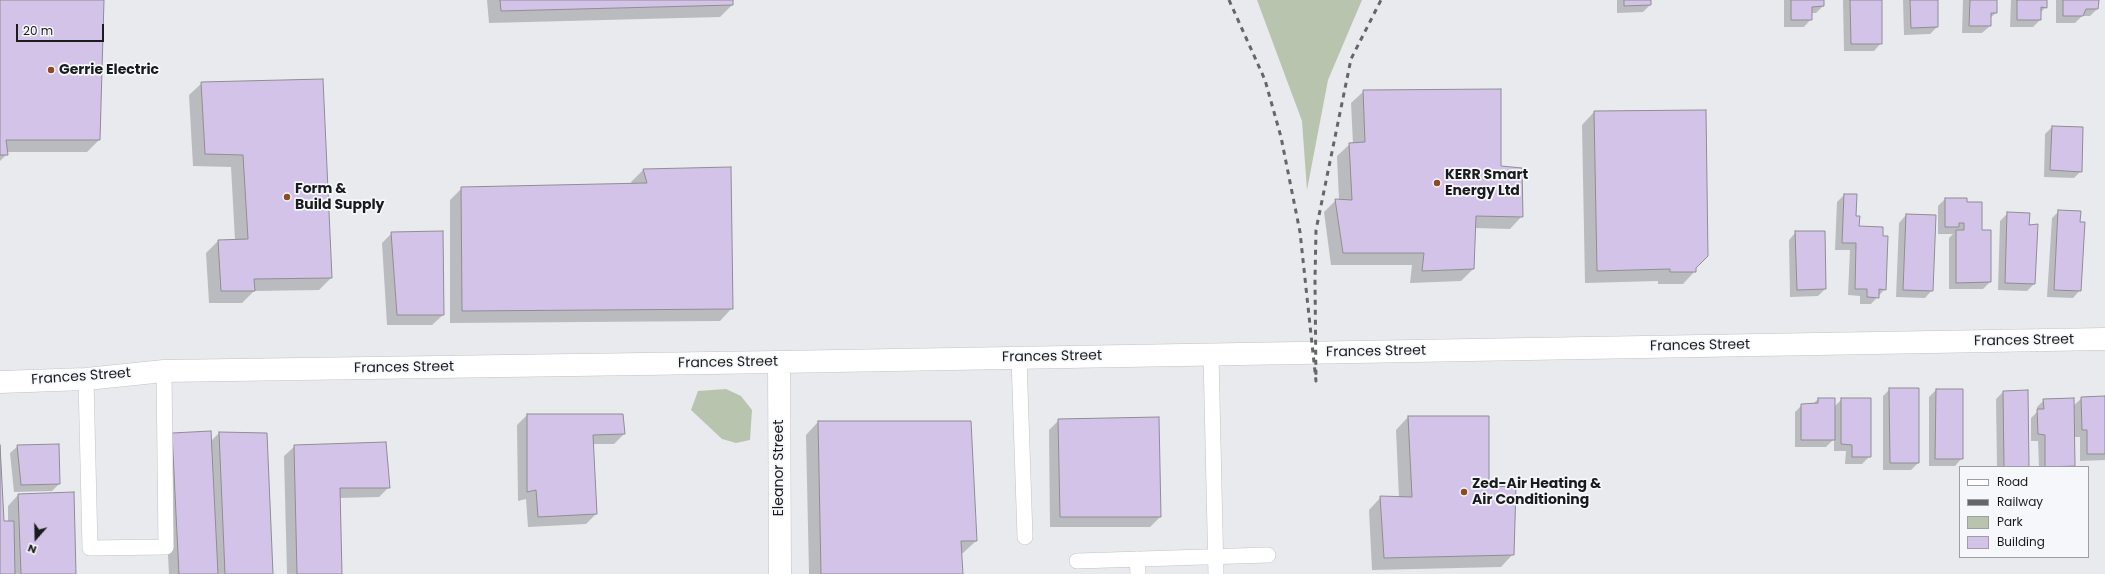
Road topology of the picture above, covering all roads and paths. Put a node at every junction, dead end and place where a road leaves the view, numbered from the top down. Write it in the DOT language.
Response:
graph roads {
  1 [pos="2105,339"];
  2 [pos="1211,355"];
  3 [pos="1019,358"];
  4 [pos="779,362"];
  5 [pos="164,371"];
  6 [pos="86,379"];
  7 [pos="0,382"];
  8 [pos="1025,537"];
  9 [pos="1268,555"];
  10 [pos="1216,556"];
  11 [pos="1137,559"];
  12 [pos="1077,561"];
  13 [pos="780,574"];
  14 [pos="1138,574"];
  15 [pos="1216,574"];
  1 -- 2 [label="street, Frances Street"];
  2 -- 3 [label="street, Frances Street"];
  2 -- 10 [label="lane"];
  3 -- 4 [label="street, Frances Street"];
  3 -- 8 [label="lane"];
  4 -- 5 [label="street, Frances Street"];
  4 -- 13 [label="street, Eleanor Street"];
  5 -- 6 [label="street, Frances Street"];
  5 -- 6 [label="lane"];
  6 -- 7 [label="street, Frances Street"];
  9 -- 10 [label="lane"];
  10 -- 11 [label="lane"];
  10 -- 15 [label="lane"];
  11 -- 12 [label="lane"];
  11 -- 14 [label="lane"];
}
